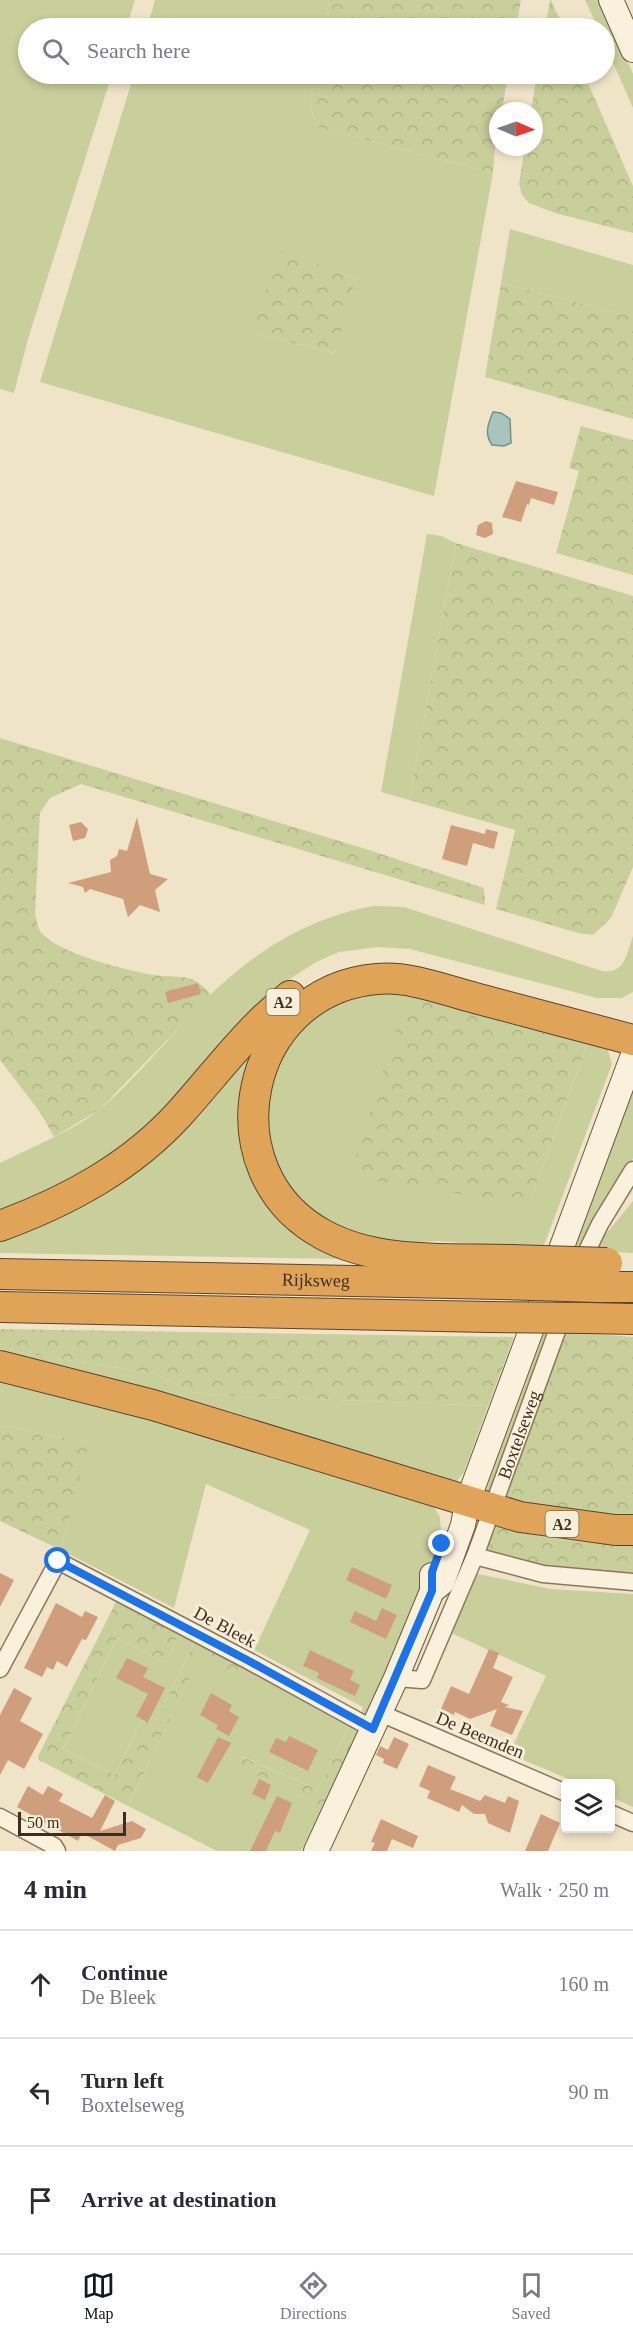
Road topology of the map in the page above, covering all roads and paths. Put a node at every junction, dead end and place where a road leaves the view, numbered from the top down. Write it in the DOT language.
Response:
graph roads {
  1 [pos="611,0"];
  2 [pos="633,50"];
  3 [pos="633,1020"];
  4 [pos="633,1040"];
  5 [pos="633,1055"];
  6 [pos="633,1170"];
  7 [pos="0,1226"];
  8 [pos="506,1272"];
  9 [pos="613,1272"];
  10 [pos="0,1274"];
  11 [pos="633,1287"];
  12 [pos="0,1307"];
  13 [pos="633,1319"];
  14 [pos="0,1366"];
  15 [pos="480,1506"];
  16 [pos="633,1530"];
  17 [pos="475,1556"];
  18 [pos="633,1582"];
  19 [pos="1,1666"];
  20 [pos="396,1678"];
  21 [pos="376,1721"];
  22 [pos="561,1791"];
  23 [pos="615,1815"];
  24 [pos="0,1817"];
  25 [pos="633,1823"];
  26 [pos="57,1851"];
  27 [pos="316,1851"];
  1 -- 2 [label="main road"];
  3 -- 7 [label="highway, A2"];
  4 -- 8 [label="highway, A2"];
  5 -- 15 [label="main road, Boxtelseweg"];
  6 -- 15 [label="street, Boxtelseweg"];
  8 -- 9 [label="highway, Rijksweg / A2, bridge"];
  8 -- 10 [label="highway, Rijksweg / A2"];
  9 -- 11 [label="highway, Rijksweg / A2"];
  12 -- 13 [label="highway, Rijksweg, bridge"];
  14 -- 15 [label="highway, A2"];
  15 -- 16 [label="highway, A2"];
  15 -- 17 [label="street, Boxtelseweg"];
  15 -- 20 [label="main road, Boxtelseweg"];
  17 -- 18 [label="street"];
  17 -- 20 [label="street, Boxtelseweg"];
  19 -- 21 [label="street, De Bleek"];
  20 -- 21 [label="main road, Boxtelseweg"];
  21 -- 22 [label="street, De Beemden"];
  21 -- 27 [label="main road, Boxtelseweg"];
  23 -- 25 [label="street"];
  24 -- 26 [label="street"];
}
